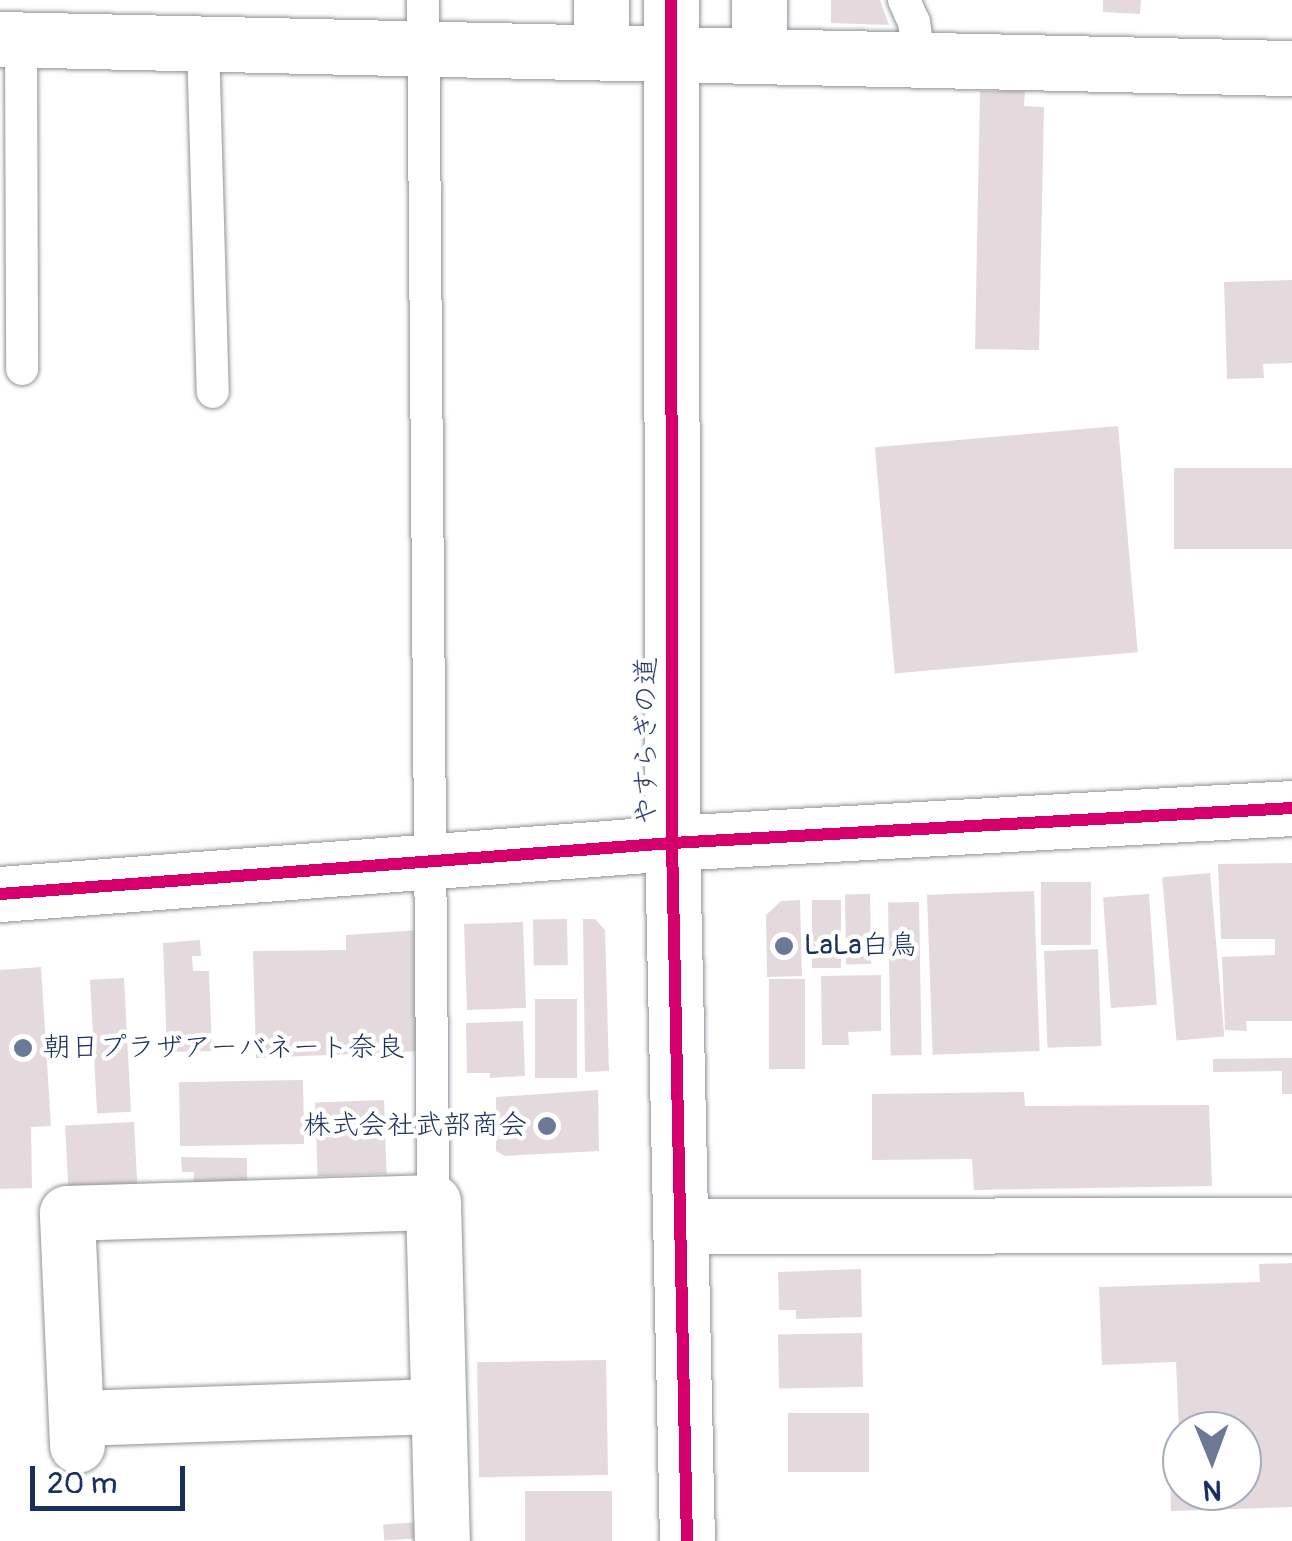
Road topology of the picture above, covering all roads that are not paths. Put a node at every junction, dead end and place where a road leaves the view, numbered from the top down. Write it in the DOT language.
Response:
graph roads {
  1 [pos="759,0"];
  2 [pos="904,0"];
  3 [pos="423,24"];
  4 [pos="601,25"];
  5 [pos="671,26"];
  6 [pos="11,39"];
  7 [pos="203,43"];
  8 [pos="758,54"];
  9 [pos="919,56"];
  10 [pos="1292,68"];
  11 [pos="22,369"];
  12 [pos="213,392"];
  13 [pos="1292,808"];
  14 [pos="672,843"];
  15 [pos="429,862"];
  16 [pos="0,894"];
  17 [pos="432,1202"];
  18 [pos="1292,1225"];
  19 [pos="680,1226"];
  20 [pos="438,1406"];
  21 [pos="442,1541"];
  22 [pos="687,1541"];
  1 -- 8 [label="street"];
  2 -- 9 [label="lane"];
  3 -- 4 [label="street"];
  3 -- 7 [label="street"];
  3 -- 15 [label="lane"];
  4 -- 5 [label="street"];
  5 -- 8 [label="street"];
  5 -- 14 [label="street, やすらぎの道"];
  6 -- 7 [label="street"];
  6 -- 11 [label="lane"];
  7 -- 12 [label="lane"];
  8 -- 9 [label="street"];
  9 -- 10 [label="street"];
  13 -- 14 [label="street"];
  14 -- 15 [label="street"];
  14 -- 19 [label="street, やすらぎの道"];
  15 -- 16 [label="street"];
  15 -- 17 [label="lane"];
  17 -- 20 [label="street"];
  17 -- 20 [label="street"];
  18 -- 19 [label="street"];
  19 -- 22 [label="street, やすらぎの道"];
  20 -- 21 [label="street"];
}
